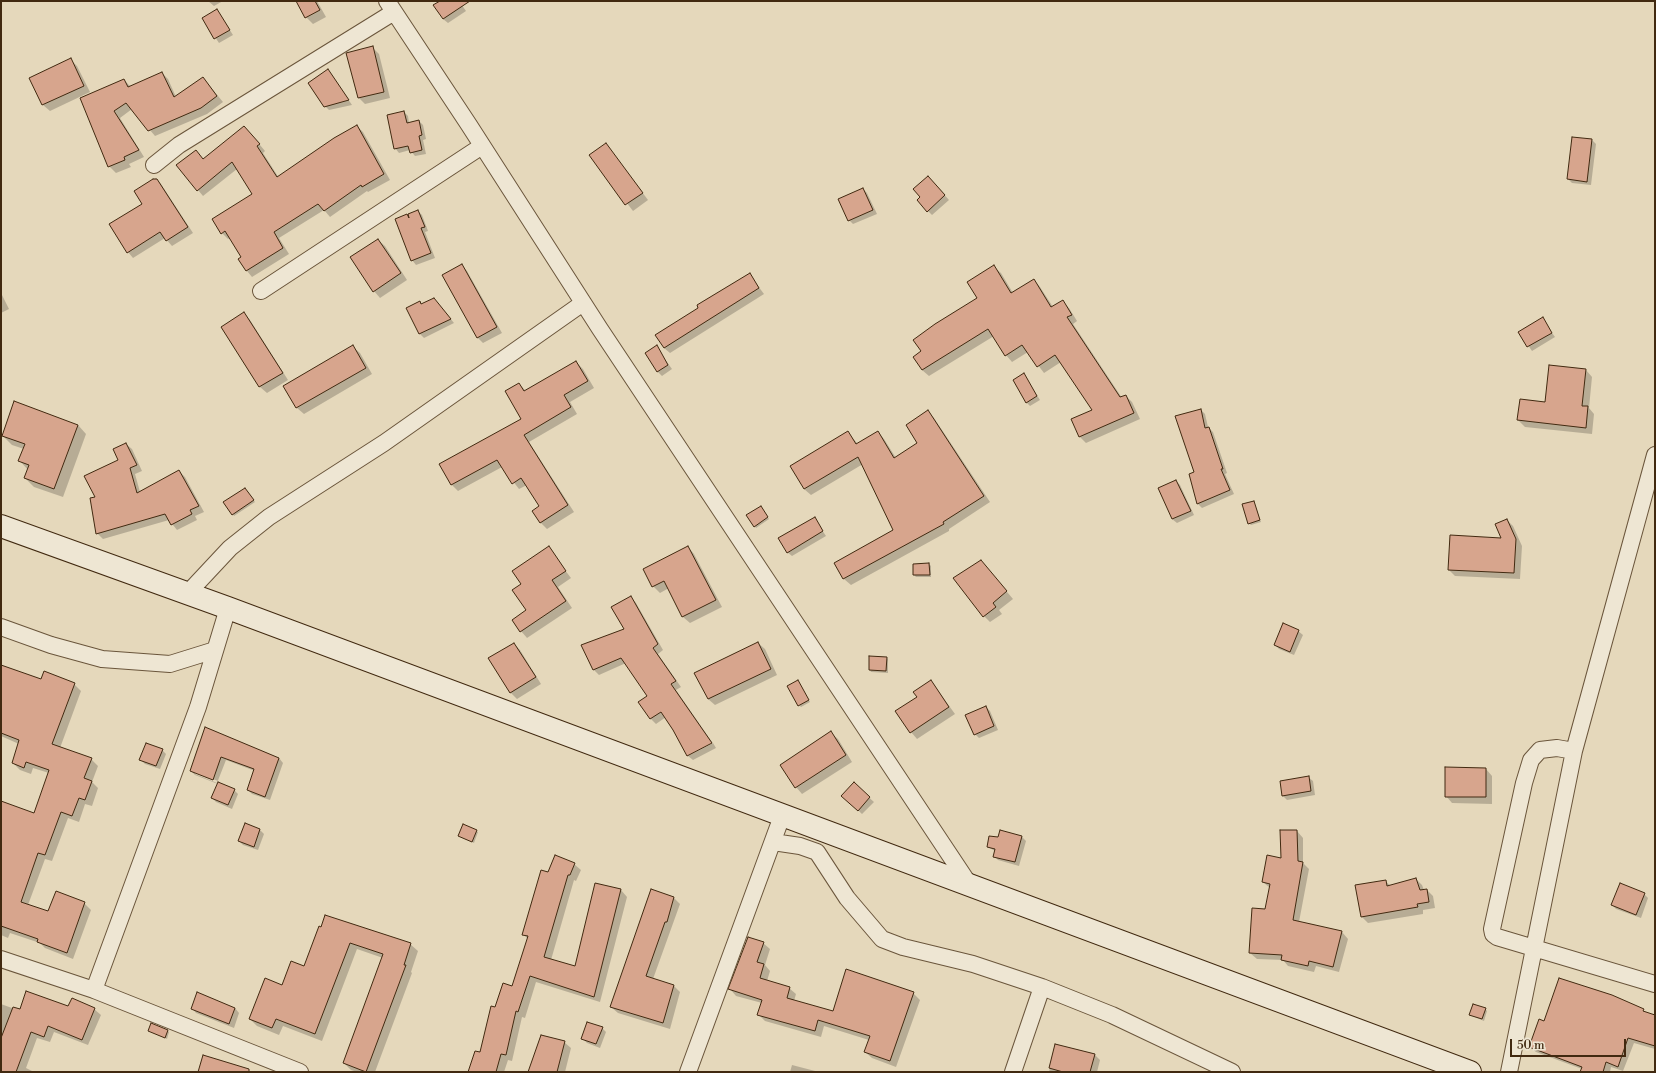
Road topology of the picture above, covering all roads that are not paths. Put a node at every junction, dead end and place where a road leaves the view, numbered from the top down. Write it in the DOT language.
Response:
graph roads {
  1 [pos="390,6"];
  2 [pos="482,146"];
  3 [pos="154,165"];
  4 [pos="261,291"];
  5 [pos="583,303"];
  6 [pos="1655,455"];
  7 [pos="1,526"];
  8 [pos="187,594"];
  9 [pos="228,608"];
  10 [pos="1,627"];
  11 [pos="215,650"];
  12 [pos="1574,751"];
  13 [pos="782,816"];
  14 [pos="772,842"];
  15 [pos="969,884"];
  16 [pos="1536,949"];
  17 [pos="1,959"];
  18 [pos="1655,984"];
  19 [pos="1042,987"];
  20 [pos="94,990"];
  21 [pos="300,1072"];
  22 [pos="688,1072"];
  23 [pos="1013,1072"];
  24 [pos="1232,1072"];
  25 [pos="1470,1072"];
  26 [pos="1509,1072"];
  1 -- 2 [label="street"];
  1 -- 3 [label="street"];
  2 -- 4 [label="street"];
  2 -- 5 [label="street"];
  5 -- 8 [label="street"];
  5 -- 15 [label="street"];
  6 -- 12 [label="street"];
  7 -- 8 [label="main road"];
  8 -- 9 [label="main road"];
  9 -- 11 [label="street"];
  9 -- 13 [label="main road"];
  10 -- 11 [label="street"];
  11 -- 20 [label="street"];
  12 -- 16 [label="street"];
  12 -- 16 [label="street"];
  13 -- 14 [label="street"];
  13 -- 15 [label="main road"];
  14 -- 19 [label="street"];
  14 -- 22 [label="street"];
  15 -- 25 [label="main road"];
  16 -- 18 [label="street"];
  16 -- 26 [label="street"];
  17 -- 20 [label="street"];
  19 -- 23 [label="street"];
  19 -- 24 [label="street"];
  20 -- 21 [label="street"];
}
